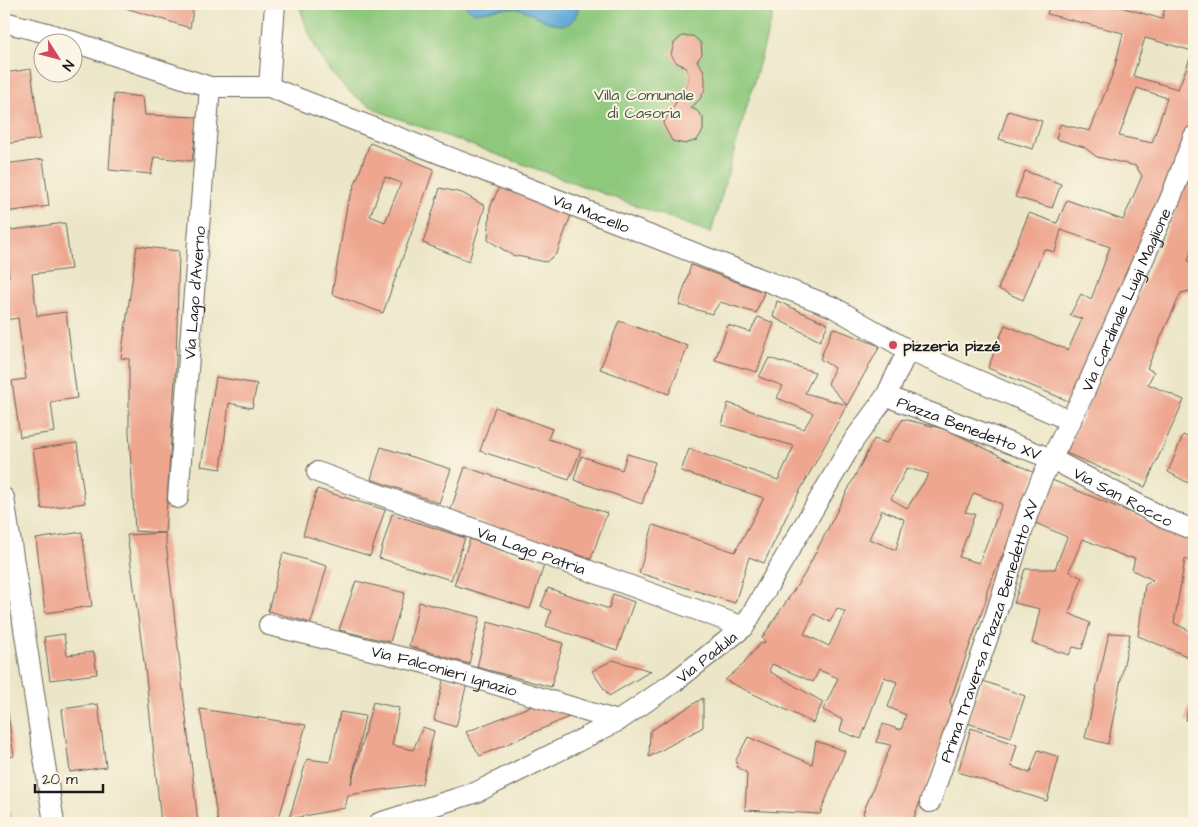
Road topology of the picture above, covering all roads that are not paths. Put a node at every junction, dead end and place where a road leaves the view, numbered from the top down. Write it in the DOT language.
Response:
graph roads {
  1 [pos="275,4"];
  2 [pos="4,22"];
  3 [pos="210,87"];
  4 [pos="269,87"];
  5 [pos="1194,136"];
  6 [pos="908,350"];
  7 [pos="886,396"];
  8 [pos="1071,421"];
  9 [pos="1052,460"];
  10 [pos="317,472"];
  11 [pos="4,498"];
  12 [pos="178,498"];
  13 [pos="1194,530"];
  14 [pos="269,625"];
  15 [pos="744,628"];
  16 [pos="618,721"];
  17 [pos="930,802"];
  18 [pos="54,823"];
  19 [pos="379,823"];
  1 -- 4 [label="street"];
  2 -- 3 [label="street"];
  3 -- 4 [label="street"];
  3 -- 12 [label="street, Via Lago d'Averno"];
  4 -- 6 [label="street, Via Macello"];
  5 -- 8 [label="street, Via Cardinale Luigi Maglione"];
  6 -- 7 [label="street, Via Padula"];
  6 -- 8 [label="street"];
  7 -- 9 [label="street, Piazza Benedetto XV"];
  7 -- 15 [label="street, Via Padula"];
  8 -- 9 [label="street, Via Cardinale Luigi Maglione"];
  9 -- 13 [label="street, Via San Rocco"];
  9 -- 17 [label="street, Prima Traversa Piazza Benedetto XV"];
  10 -- 15 [label="street, Via Lago Patria"];
  11 -- 18 [label="street"];
  14 -- 16 [label="street, Via Falconieri Ignazio"];
  15 -- 16 [label="street, Via Padula"];
  16 -- 19 [label="street, Via Padula"];
}
